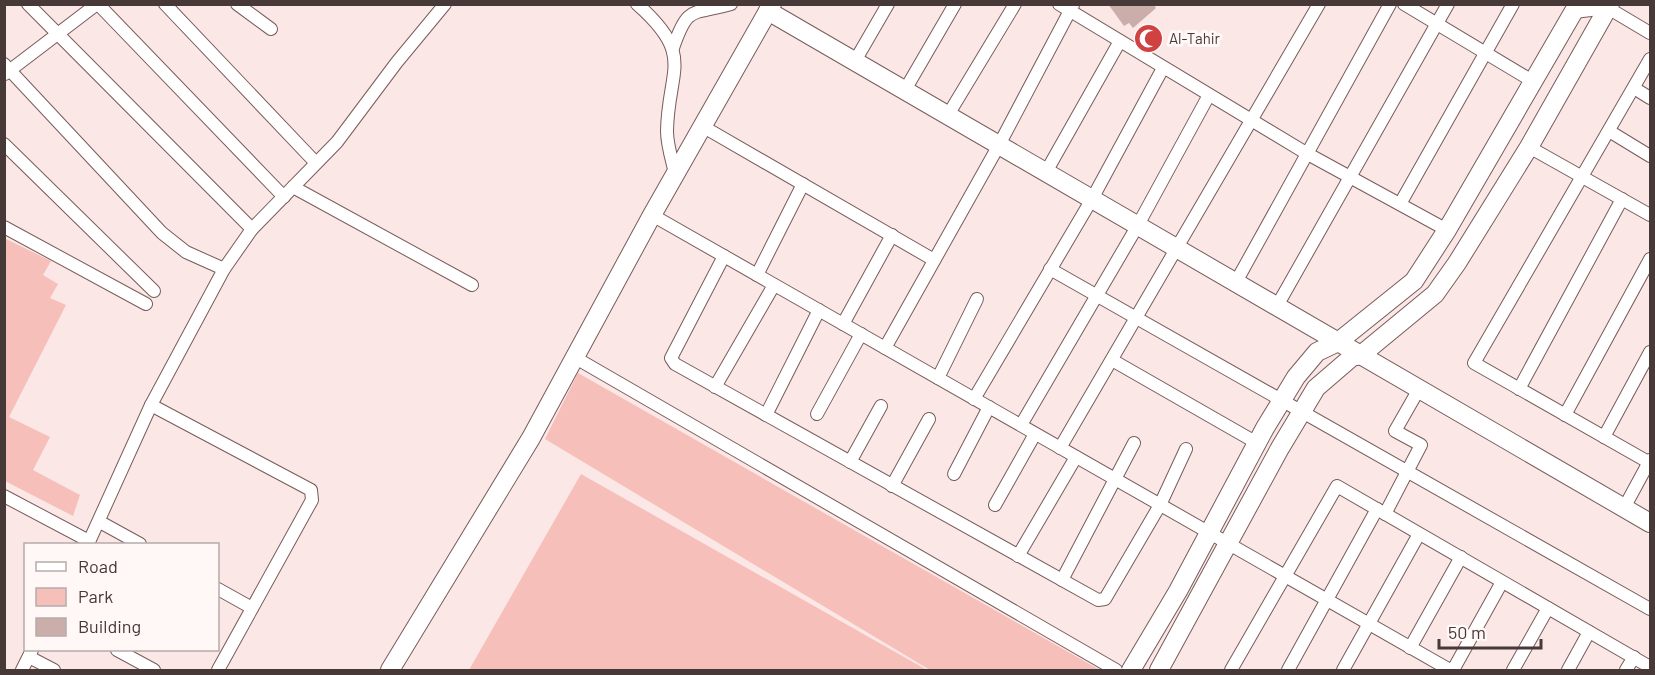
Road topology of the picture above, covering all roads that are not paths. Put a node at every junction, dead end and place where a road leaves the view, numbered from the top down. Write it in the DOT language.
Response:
graph roads {
  1 [pos="28,4"];
  2 [pos="98,4"];
  3 [pos="165,4"];
  4 [pos="237,4"];
  5 [pos="445,4"];
  6 [pos="637,4"];
  7 [pos="731,4"];
  8 [pos="888,4"];
  9 [pos="955,4"];
  10 [pos="1015,4"];
  11 [pos="1319,4"];
  12 [pos="1390,4"];
  13 [pos="1404,4"];
  14 [pos="1448,4"];
  15 [pos="1513,4"];
  16 [pos="1609,6"];
  17 [pos="1067,7"];
  18 [pos="770,8"];
  19 [pos="1576,8"];
  20 [pos="1437,24"];
  21 [pos="271,29"];
  22 [pos="1650,33"];
  23 [pos="58,35"];
  24 [pos="1120,41"];
  25 [pos="673,48"];
  26 [pos="1485,53"];
  27 [pos="1650,59"];
  28 [pos="855,61"];
  29 [pos="1163,68"];
  30 [pos="6,70"];
  31 [pos="1534,82"];
  32 [pos="1634,88"];
  33 [pos="905,90"];
  34 [pos="1209,95"];
  35 [pos="1650,98"];
  36 [pos="948,115"];
  37 [pos="1251,120"];
  38 [pos="702,126"];
  39 [pos="1609,131"];
  40 [pos="4,144"];
  41 [pos="999,145"];
  42 [pos="1528,147"];
  43 [pos="1306,153"];
  44 [pos="1650,156"];
  45 [pos="316,164"];
  46 [pos="1046,172"];
  47 [pos="675,173"];
  48 [pos="1350,177"];
  49 [pos="1582,177"];
  50 [pos="803,184"];
  51 [pos="289,192"];
  52 [pos="1092,199"];
  53 [pos="1622,199"];
  54 [pos="1400,204"];
  55 [pos="652,215"];
  56 [pos="1650,215"];
  57 [pos="1138,225"];
  58 [pos="4,227"];
  59 [pos="252,229"];
  60 [pos="1447,230"];
  61 [pos="892,235"];
  62 [pos="1178,249"];
  63 [pos="724,256"];
  64 [pos="1650,259"];
  65 [pos="934,260"];
  66 [pos="224,269"];
  67 [pos="1050,269"];
  68 [pos="757,275"];
  69 [pos="1236,282"];
  70 [pos="472,285"];
  71 [pos="774,285"];
  72 [pos="154,291"];
  73 [pos="1096,296"];
  74 [pos="977,299"];
  75 [pos="146,304"];
  76 [pos="1277,306"];
  77 [pos="819,310"];
  78 [pos="1136,319"];
  79 [pos="843,324"];
  80 [pos="861,334"];
  81 [pos="1338,342"];
  82 [pos="885,348"];
  83 [pos="1650,351"];
  84 [pos="1360,355"];
  85 [pos="574,357"];
  86 [pos="1112,360"];
  87 [pos="938,378"];
  88 [pos="715,387"];
  89 [pos="1419,389"];
  90 [pos="1519,389"];
  91 [pos="974,399"];
  92 [pos="1281,402"];
  93 [pos="151,405"];
  94 [pos="881,406"];
  95 [pos="989,407"];
  96 [pos="1301,413"];
  97 [pos="817,414"];
  98 [pos="1565,414"];
  99 [pos="766,415"];
  100 [pos="928,419"];
  101 [pos="1021,426"];
  102 [pos="1035,434"];
  103 [pos="1604,437"];
  104 [pos="1257,442"];
  105 [pos="1134,443"];
  106 [pos="1060,448"];
  107 [pos="1186,449"];
  108 [pos="1076,457"];
  109 [pos="850,462"];
  110 [pos="1650,462"];
  111 [pos="1407,472"];
  112 [pos="954,474"];
  113 [pos="1114,479"];
  114 [pos="892,486"];
  115 [pos="4,496"];
  116 [pos="995,505"];
  117 [pos="1160,505"];
  118 [pos="1624,508"];
  119 [pos="1381,512"];
  120 [pos="100,522"];
  121 [pos="1650,523"];
  122 [pos="1209,533"];
  123 [pos="1419,534"];
  124 [pos="89,543"];
  125 [pos="138,543"];
  126 [pos="1227,544"];
  127 [pos="1018,556"];
  128 [pos="1461,558"];
  129 [pos="1286,577"];
  130 [pos="1062,580"];
  131 [pos="1503,582"];
  132 [pos="219,590"];
  133 [pos="1327,600"];
  134 [pos="252,608"];
  135 [pos="1548,608"];
  136 [pos="1650,609"];
  137 [pos="1369,625"];
  138 [pos="1589,632"];
  139 [pos="1410,648"];
  140 [pos="119,651"];
  141 [pos="223,651"];
  142 [pos="31,653"];
  143 [pos="1634,657"];
  144 [pos="1650,667"];
  145 [pos="22,670"];
  146 [pos="54,670"];
  147 [pos="154,670"];
  148 [pos="218,670"];
  149 [pos="390,670"];
  150 [pos="1116,670"];
  151 [pos="1131,670"];
  152 [pos="1160,670"];
  153 [pos="1231,670"];
  154 [pos="1288,670"];
  155 [pos="1343,670"];
  156 [pos="1451,670"];
  157 [pos="1513,670"];
  158 [pos="1568,670"];
  159 [pos="1626,670"];
  1 -- 23 [label="street"];
  2 -- 23 [label="street"];
  2 -- 51 [label="street"];
  3 -- 45 [label="street"];
  4 -- 21 [label="street"];
  5 -- 45 [label="street"];
  6 -- 25 [label="street"];
  7 -- 25 [label="street"];
  8 -- 28 [label="street"];
  9 -- 33 [label="street"];
  10 -- 36 [label="street"];
  11 -- 37 [label="street"];
  12 -- 43 [label="street"];
  13 -- 20 [label="street"];
  14 -- 20 [label="street"];
  15 -- 26 [label="street"];
  16 -- 19 [label="street"];
  16 -- 22 [label="street"];
  16 -- 42 [label="street"];
  17 -- 24 [label="street"];
  17 -- 41 [label="street"];
  18 -- 28 [label="street"];
  18 -- 38 [label="street"];
  19 -- 31 [label="street"];
  20 -- 26 [label="street"];
  20 -- 48 [label="street"];
  23 -- 30 [label="street"];
  23 -- 59 [label="street"];
  24 -- 29 [label="street"];
  24 -- 46 [label="street"];
  25 -- 47 [label="street"];
  26 -- 31 [label="street"];
  26 -- 54 [label="street"];
  27 -- 32 [label="street"];
  28 -- 33 [label="street"];
  29 -- 34 [label="street"];
  29 -- 52 [label="street"];
  30 -- 66 [label="street"];
  31 -- 60 [label="street"];
  32 -- 35 [label="street"];
  32 -- 39 [label="street"];
  33 -- 36 [label="street"];
  34 -- 37 [label="street"];
  34 -- 57 [label="street"];
  36 -- 41 [label="street"];
  37 -- 43 [label="street"];
  37 -- 62 [label="street"];
  38 -- 47 [label="street"];
  38 -- 50 [label="street"];
  39 -- 44 [label="street"];
  39 -- 49 [label="street"];
  40 -- 72 [label="street"];
  41 -- 46 [label="street"];
  41 -- 65 [label="street"];
  42 -- 49 [label="street"];
  42 -- 84 [label="street"];
  43 -- 48 [label="street"];
  43 -- 69 [label="street"];
  45 -- 51 [label="street"];
  46 -- 52 [label="street"];
  47 -- 55 [label="street"];
  48 -- 54 [label="street"];
  48 -- 76 [label="street"];
  49 -- 53 [label="street"];
  49 -- 90 [label="street"];
  50 -- 61 [label="street"];
  50 -- 68 [label="street"];
  51 -- 59 [label="street"];
  51 -- 70 [label="street"];
  52 -- 57 [label="street"];
  52 -- 67 [label="street"];
  53 -- 56 [label="street"];
  53 -- 90 [label="street"];
  54 -- 60 [label="street"];
  55 -- 63 [label="street"];
  55 -- 85 [label="street"];
  57 -- 62 [label="street"];
  57 -- 73 [label="street"];
  58 -- 75 [label="street"];
  59 -- 66 [label="street"];
  60 -- 81 [label="street"];
  61 -- 65 [label="street"];
  61 -- 79 [label="street"];
  62 -- 69 [label="street"];
  62 -- 78 [label="street"];
  63 -- 68 [label="street"];
  63 -- 88 [label="street"];
  64 -- 98 [label="street"];
  65 -- 82 [label="street"];
  66 -- 93 [label="street"];
  67 -- 73 [label="street"];
  67 -- 91 [label="street"];
  68 -- 71 [label="street"];
  69 -- 76 [label="street"];
  71 -- 77 [label="street"];
  71 -- 88 [label="street"];
  73 -- 78 [label="street"];
  73 -- 101 [label="street"];
  74 -- 87 [label="street"];
  76 -- 81 [label="street"];
  77 -- 79 [label="street"];
  77 -- 99 [label="street"];
  78 -- 86 [label="street"];
  78 -- 92 [label="street"];
  79 -- 80 [label="street"];
  80 -- 82 [label="street"];
  80 -- 97 [label="street"];
  81 -- 84 [label="street"];
  81 -- 92 [label="street"];
  82 -- 87 [label="street"];
  83 -- 103 [label="street"];
  84 -- 89 [label="street"];
  84 -- 96 [label="street"];
  85 -- 149 [label="street"];
  85 -- 150 [label="street"];
  86 -- 104 [label="street"];
  86 -- 106 [label="street"];
  87 -- 91 [label="street"];
  88 -- 99 [label="street"];
  89 -- 111 [label="street"];
  89 -- 118 [label="street"];
  90 -- 98 [label="street"];
  91 -- 95 [label="street"];
  92 -- 96 [label="street"];
  92 -- 104 [label="street"];
  93 -- 120 [label="street"];
  93 -- 134 [label="street"];
  94 -- 109 [label="street"];
  95 -- 101 [label="street"];
  95 -- 112 [label="street"];
  96 -- 111 [label="street"];
  96 -- 126 [label="street"];
  98 -- 103 [label="street"];
  99 -- 109 [label="street"];
  100 -- 114 [label="street"];
  101 -- 102 [label="street"];
  102 -- 106 [label="street"];
  102 -- 116 [label="street"];
  103 -- 110 [label="street"];
  104 -- 122 [label="street"];
  105 -- 113 [label="street"];
  106 -- 108 [label="street"];
  107 -- 117 [label="street"];
  108 -- 113 [label="street"];
  108 -- 127 [label="street"];
  109 -- 114 [label="street"];
  110 -- 118 [label="street"];
  111 -- 119 [label="street"];
  111 -- 136 [label="street"];
  113 -- 117 [label="street"];
  113 -- 130 [label="street"];
  114 -- 127 [label="street"];
  115 -- 124 [label="street"];
  117 -- 122 [label="street"];
  117 -- 130 [label="street"];
  118 -- 121 [label="street"];
  119 -- 123 [label="street"];
  119 -- 129 [label="street"];
  119 -- 133 [label="street"];
  120 -- 124 [label="street"];
  120 -- 125 [label="street"];
  122 -- 126 [label="street"];
  122 -- 151 [label="street"];
  123 -- 128 [label="street"];
  123 -- 137 [label="street"];
  126 -- 129 [label="street"];
  126 -- 152 [label="street"];
  127 -- 130 [label="street"];
  128 -- 131 [label="street"];
  128 -- 139 [label="street"];
  129 -- 133 [label="street"];
  129 -- 153 [label="street"];
  131 -- 135 [label="street"];
  131 -- 156 [label="street"];
  132 -- 134 [label="street"];
  133 -- 137 [label="street"];
  133 -- 154 [label="street"];
  134 -- 141 [label="street"];
  135 -- 138 [label="street"];
  135 -- 157 [label="street"];
  137 -- 139 [label="street"];
  137 -- 155 [label="street"];
  138 -- 143 [label="street"];
  138 -- 158 [label="street"];
  139 -- 156 [label="street"];
  140 -- 147 [label="street"];
  141 -- 148 [label="street"];
  142 -- 145 [label="street"];
  142 -- 146 [label="street"];
  143 -- 144 [label="street"];
  143 -- 159 [label="street"];
}
